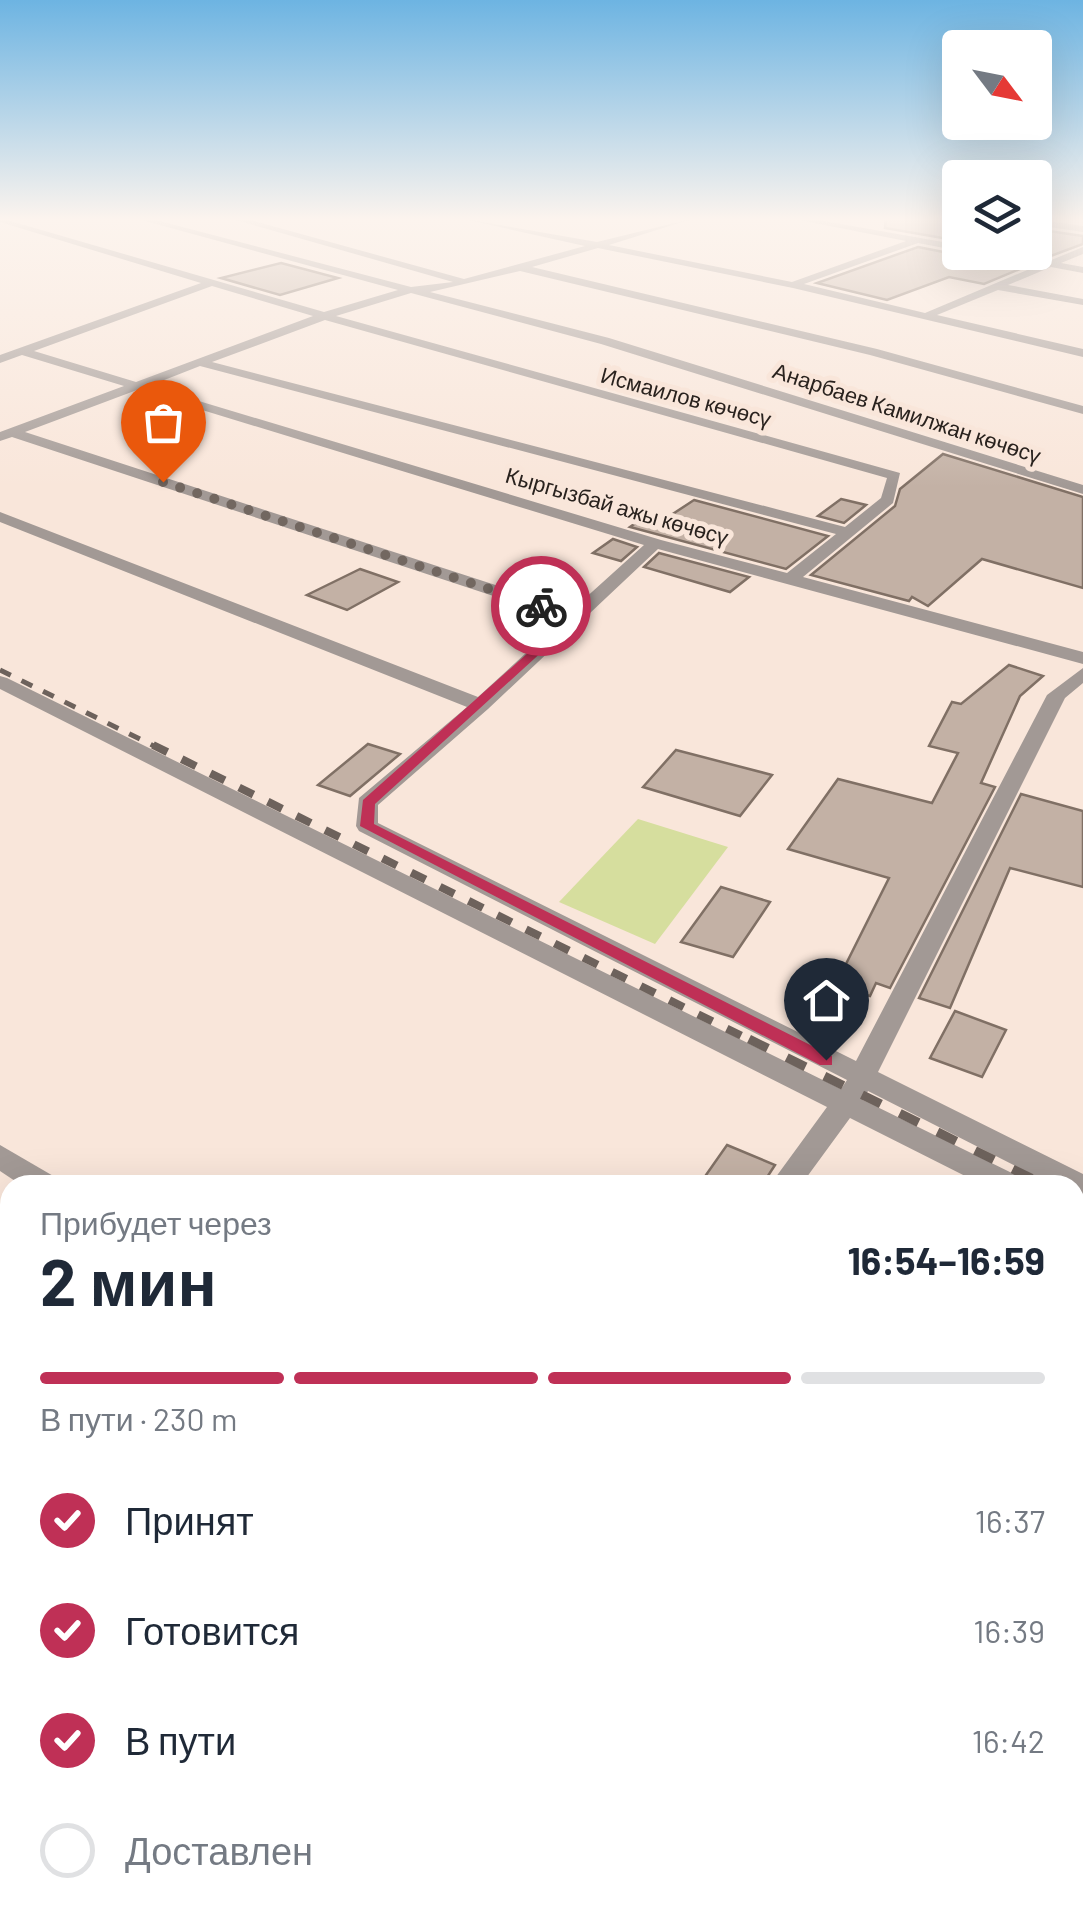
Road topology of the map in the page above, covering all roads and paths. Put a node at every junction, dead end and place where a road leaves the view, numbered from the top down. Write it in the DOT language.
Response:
graph roads {
  1 [pos="142,308"];
  2 [pos="296,308"];
  3 [pos="350,308"];
  4 [pos="477,308"];
  5 [pos="687,308"];
  6 [pos="897,308"];
  7 [pos="947,308"];
  8 [pos="929,315"];
  9 [pos="324,316"];
  10 [pos="22,352"];
  11 [pos="1083,353"];
  12 [pos="0,359"];
  13 [pos="202,363"];
  14 [pos="142,387"];
  15 [pos="1083,410"];
  16 [pos="6,435"];
  17 [pos="1083,490"];
  18 [pos="0,517"];
  19 [pos="847,532"];
  20 [pos="655,542"];
  21 [pos="793,577"];
  22 [pos="575,617"];
  23 [pos="1083,658"];
  24 [pos="1083,674"];
  25 [pos="0,682"];
  26 [pos="1057,695"];
  27 [pos="1083,704"];
  28 [pos="481,706"];
  29 [pos="861,1078"];
  30 [pos="845,1104"];
  31 [pos="0,1156"];
  32 [pos="29,1175"];
  33 [pos="792,1175"];
  34 [pos="990,1175"];
  35 [pos="1059,1175"];
  1 -- 10 [label="street"];
  2 -- 9 [label="street"];
  3 -- 9 [label="street"];
  4 -- 17 [label="street, Анарбаев Камилжан көчөсү"];
  5 -- 15 [label="street"];
  6 -- 8 [label="street"];
  7 -- 8 [label="street"];
  8 -- 11 [label="street"];
  9 -- 13 [label="street"];
  9 -- 19 [label="street, Исмаилов көчөсү"];
  10 -- 12 [label="street"];
  10 -- 14 [label="street, Кыргызбай ажы көчөсү"];
  13 -- 14 [label="street"];
  13 -- 19 [label="street"];
  14 -- 16 [label="street"];
  14 -- 20 [label="street, Кыргызбай ажы көчөсү"];
  16 -- 22 [label="street"];
  18 -- 28 [label="street"];
  19 -- 21 [label="street, Исмаилов көчөсү"];
  20 -- 21 [label="street, Кыргызбай ажы көчөсү"];
  20 -- 22 [label="street"];
  21 -- 23 [label="street, Кыргызбай ажы көчөсү"];
  22 -- 28 [label="street"];
  24 -- 26 [label="street"];
  25 -- 30 [label="street"];
  26 -- 27 [label="street"];
  26 -- 29 [label="street"];
  28 -- 29 [label="street"];
  29 -- 30 [label="street"];
  29 -- 35 [label="street"];
  30 -- 33 [label="street"];
  30 -- 34 [label="street"];
  31 -- 32 [label="street"];
}
